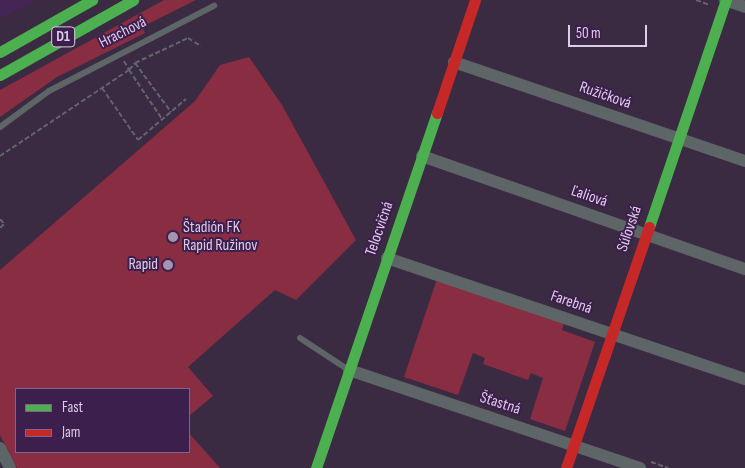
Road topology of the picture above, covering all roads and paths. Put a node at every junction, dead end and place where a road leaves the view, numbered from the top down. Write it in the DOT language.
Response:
graph roads {
  1 [pos="92,0"];
  2 [pos="133,0"];
  3 [pos="475,0"];
  4 [pos="725,0"];
  5 [pos="214,6"];
  6 [pos="745,7"];
  7 [pos="201,46"];
  8 [pos="0,52"];
  9 [pos="454,62"];
  10 [pos="135,63"];
  11 [pos="129,70"];
  12 [pos="0,75"];
  13 [pos="102,88"];
  14 [pos="186,99"];
  15 [pos="171,112"];
  16 [pos="162,119"];
  17 [pos="0,127"];
  18 [pos="678,138"];
  19 [pos="0,156"];
  20 [pos="422,156"];
  21 [pos="745,161"];
  22 [pos="0,219"];
  23 [pos="0,228"];
  24 [pos="646,234"];
  25 [pos="387,258"];
  26 [pos="745,269"];
  27 [pos="612,334"];
  28 [pos="300,338"];
  29 [pos="349,370"];
  30 [pos="745,379"];
  31 [pos="568,444"];
  32 [pos="0,448"];
  33 [pos="10,468"];
  34 [pos="316,468"];
  35 [pos="566,468"];
  36 [pos="640,468"];
  1 -- 8 [label="main road, D1"];
  2 -- 12 [label="main road, D1"];
  3 -- 9 [label="main road, Telocvičná"];
  4 -- 6 [label="street"];
  4 -- 18 [label="main road, Súľovská"];
  5 -- 17 [label="lane, Hrachová"];
  7 -- 10 [label="path"];
  9 -- 18 [label="street, Ružičková"];
  9 -- 20 [label="main road, Telocvičná"];
  10 -- 11 [label="path"];
  10 -- 15 [label="path"];
  11 -- 13 [label="path"];
  11 -- 16 [label="path"];
  13 -- 16 [label="path"];
  13 -- 19 [label="path"];
  14 -- 15 [label="path"];
  15 -- 16 [label="path"];
  18 -- 21 [label="street, Ružičková"];
  18 -- 24 [label="main road, Súľovská"];
  20 -- 24 [label="street, Ľaliová"];
  20 -- 25 [label="main road, Telocvičná"];
  22 -- 23 [label="path"];
  24 -- 26 [label="street, Ľaliová"];
  24 -- 27 [label="main road, Súľovská"];
  25 -- 27 [label="street, Farebná"];
  25 -- 29 [label="main road, Telocvičná"];
  27 -- 30 [label="street, Farebná"];
  27 -- 31 [label="main road, Súľovská"];
  28 -- 29 [label="lane"];
  29 -- 31 [label="street, Šťastná"];
  29 -- 34 [label="main road, Telocvičná"];
  31 -- 35 [label="main road, Súľovská"];
  31 -- 36 [label="street, Šťastná"];
  32 -- 33 [label="street"];
}
